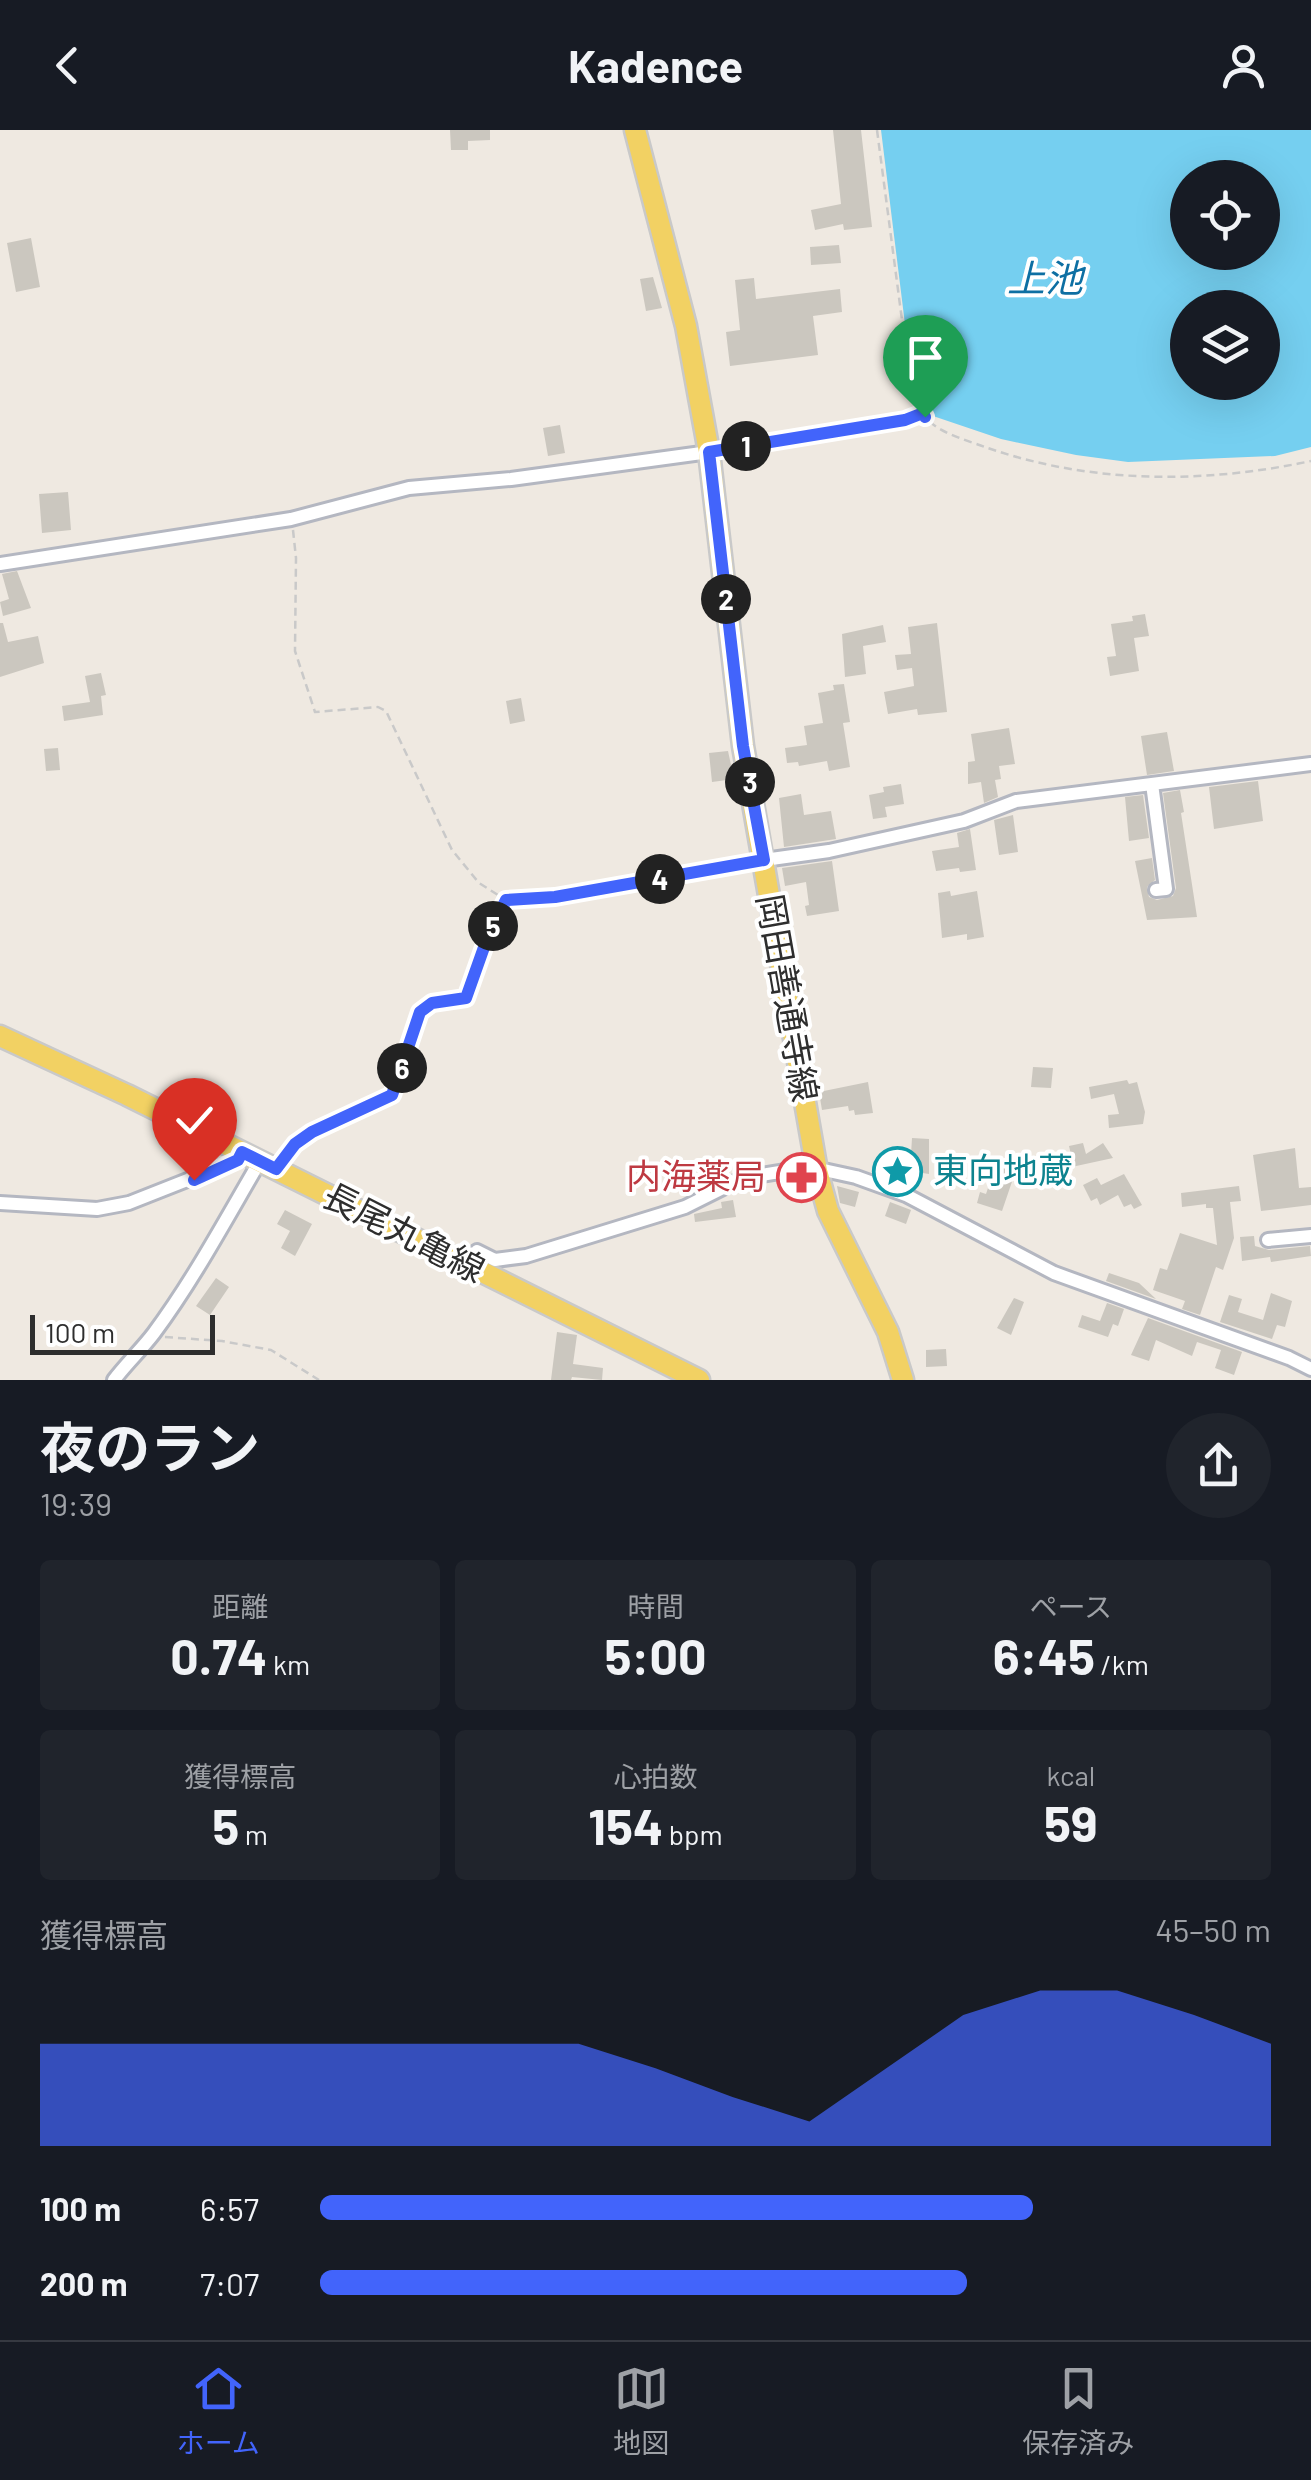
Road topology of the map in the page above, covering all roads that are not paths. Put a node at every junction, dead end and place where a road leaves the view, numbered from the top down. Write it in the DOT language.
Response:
graph roads {
  1 [pos="635,130"];
  2 [pos="709,452"];
  3 [pos="0,564"];
  4 [pos="1311,764"];
  5 [pos="1152,784"];
  6 [pos="764,860"];
  7 [pos="1166,889"];
  8 [pos="0,1036"];
  9 [pos="260,1160"];
  10 [pos="817,1171"];
  11 [pos="0,1203"];
  12 [pos="1311,1236"];
  13 [pos="1268,1240"];
  14 [pos="477,1251"];
  15 [pos="492,1267"];
  16 [pos="1311,1370"];
  17 [pos="114,1380"];
  18 [pos="699,1380"];
  19 [pos="903,1380"];
  1 -- 2 [label="main road, 岡田善通寺線"];
  2 -- 3 [label="street"];
  2 -- 6 [label="main road, 岡田善通寺線"];
  4 -- 5 [label="street"];
  5 -- 6 [label="street"];
  5 -- 7 [label="street"];
  6 -- 10 [label="main road, 岡田善通寺線"];
  8 -- 9 [label="main road, 長尾丸亀線"];
  9 -- 11 [label="street"];
  9 -- 15 [label="main road, 長尾丸亀線"];
  9 -- 17 [label="street"];
  10 -- 15 [label="street"];
  10 -- 16 [label="street"];
  10 -- 19 [label="main road, 岡田善通寺線"];
  12 -- 13 [label="street"];
  14 -- 15 [label="street"];
  15 -- 18 [label="main road, 長尾丸亀線"];
}
